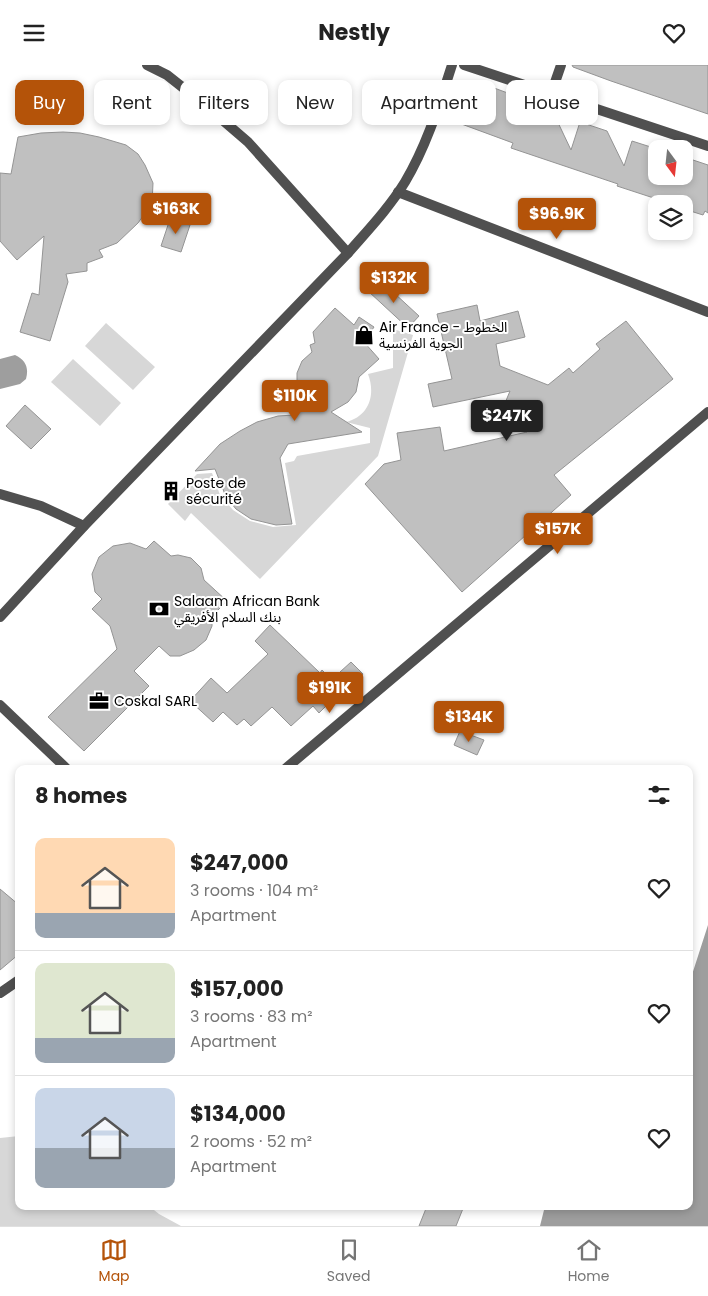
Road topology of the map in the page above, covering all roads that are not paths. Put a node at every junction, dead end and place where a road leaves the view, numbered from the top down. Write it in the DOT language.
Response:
graph roads {
  1 [pos="147,65"];
  2 [pos="452,65"];
  3 [pos="464,65"];
  4 [pos="561,65"];
  5 [pos="509,80"];
  6 [pos="556,80"];
  7 [pos="598,110"];
  8 [pos="708,146"];
  9 [pos="398,192"];
  10 [pos="348,253"];
  11 [pos="708,312"];
  12 [pos="708,412"];
  13 [pos="0,494"];
  14 [pos="84,526"];
  15 [pos="0,617"];
  16 [pos="0,705"];
  17 [pos="63,765"];
  18 [pos="290,765"];
  19 [pos="15,983"];
  20 [pos="0,993"];
  1 -- 10 [label="street"];
  2 -- 9 [label="street"];
  3 -- 5 [label="street"];
  4 -- 6 [label="street"];
  7 -- 8 [label="street"];
  9 -- 10 [label="street"];
  9 -- 11 [label="street"];
  10 -- 14 [label="street"];
  12 -- 18 [label="street"];
  13 -- 14 [label="street"];
  14 -- 15 [label="street"];
  16 -- 17 [label="street"];
  19 -- 20 [label="street"];
}
